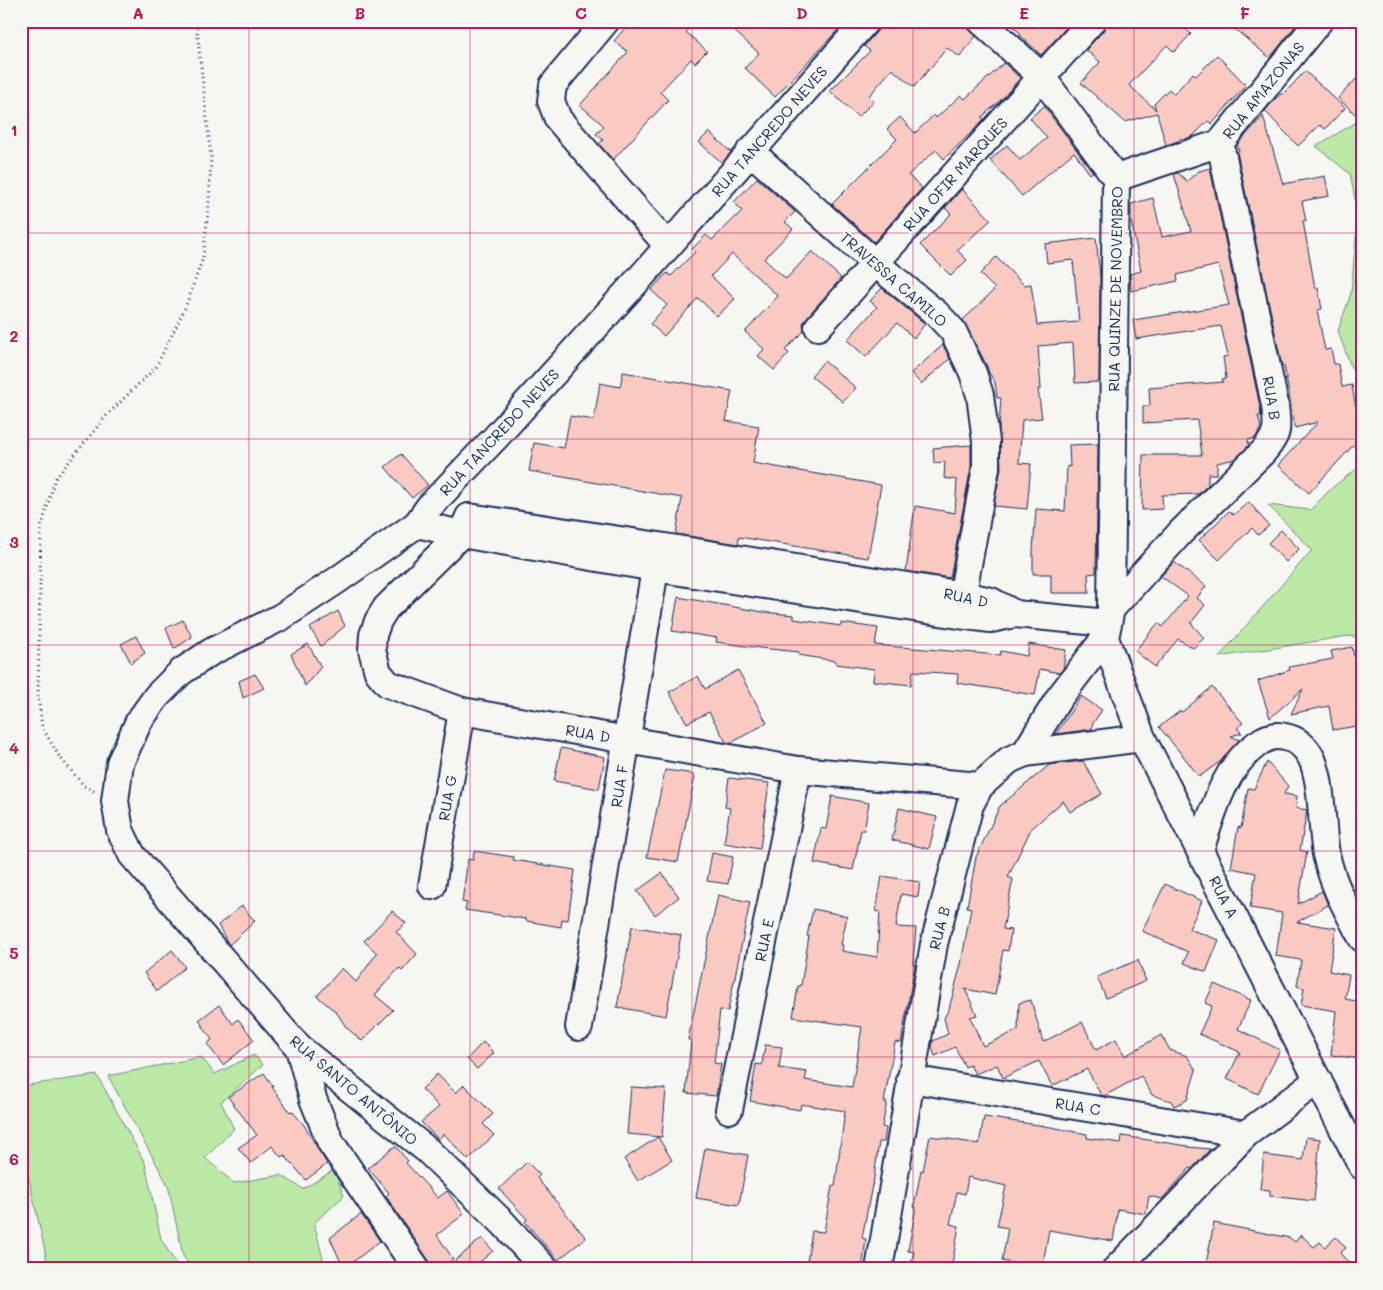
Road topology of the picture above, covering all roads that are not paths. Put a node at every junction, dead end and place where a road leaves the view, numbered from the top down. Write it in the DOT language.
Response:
graph roads {
  1 [pos="606,21"];
  2 [pos="866,21"];
  3 [pos="980,21"];
  4 [pos="1092,21"];
  5 [pos="1319,21"];
  6 [pos="1042,77"];
  7 [pos="1220,143"];
  8 [pos="750,151"];
  9 [pos="1116,178"];
  10 [pos="668,246"];
  11 [pos="875,264"];
  12 [pos="818,327"];
  13 [pos="423,515"];
  14 [pos="465,525"];
  15 [pos="657,557"];
  16 [pos="961,605"];
  17 [pos="1108,623"];
  18 [pos="462,711"];
  19 [pos="1142,738"];
  20 [pos="626,740"];
  21 [pos="1025,753"];
  22 [pos="798,770"];
  23 [pos="980,786"];
  24 [pos="115,801"];
  25 [pos="1200,850"];
  26 [pos="432,886"];
  27 [pos="1362,938"];
  28 [pos="579,1027"];
  29 [pos="299,1048"];
  30 [pos="910,1079"];
  31 [pos="1318,1080"];
  32 [pos="729,1110"];
  33 [pos="1246,1134"];
  34 [pos="1362,1166"];
  35 [pos="417,1269"];
  36 [pos="545,1269"];
  37 [pos="878,1269"];
  38 [pos="1116,1269"];
  1 -- 10 [label="street"];
  2 -- 8 [label="street, RUA TANCREDO NEVES"];
  3 -- 6 [label="street, RUA QUINZE DE NOVEMBRO"];
  4 -- 6 [label="street, RUA OFIR MARQUES"];
  5 -- 7 [label="street, RUA AMAZONAS"];
  6 -- 9 [label="street, RUA QUINZE DE NOVEMBRO"];
  6 -- 11 [label="street, RUA OFIR MARQUES"];
  7 -- 9 [label="street, RUA AMAZONAS"];
  7 -- 17 [label="street, RUA B"];
  8 -- 10 [label="street, RUA TANCREDO NEVES"];
  8 -- 11 [label="street, TRAVESSA CAMILO"];
  9 -- 17 [label="street, RUA QUINZE DE NOVEMBRO"];
  10 -- 13 [label="street, RUA TANCREDO NEVES"];
  11 -- 12 [label="street, RUA OFIR MARQUES"];
  11 -- 16 [label="street, TRAVESSA CAMILO"];
  13 -- 14 [label="street, RUA D"];
  13 -- 24 [label="street, RUA TANCREDO NEVES"];
  14 -- 15 [label="street, RUA D"];
  14 -- 18 [label="street, RUA D"];
  15 -- 16 [label="street, RUA D"];
  15 -- 20 [label="street, RUA F"];
  16 -- 17 [label="street, RUA D"];
  17 -- 19 [label="street, RUA A"];
  17 -- 21 [label="street, RUA B"];
  18 -- 20 [label="street, RUA D"];
  18 -- 26 [label="street, RUA G"];
  19 -- 21 [label="street"];
  19 -- 25 [label="street, RUA A"];
  20 -- 22 [label="street, RUA D"];
  20 -- 28 [label="street, RUA F"];
  21 -- 23 [label="street, RUA B"];
  22 -- 23 [label="street, RUA D"];
  22 -- 32 [label="street, RUA E"];
  23 -- 30 [label="street, RUA B"];
  24 -- 29 [label="street, RUA SANTO ANTÔNIO"];
  25 -- 27 [label="street"];
  25 -- 31 [label="street, RUA A"];
  29 -- 35 [label="street"];
  29 -- 36 [label="street, RUA SANTO ANTÔNIO"];
  30 -- 33 [label="street, RUA C"];
  30 -- 37 [label="street, RUA B"];
  31 -- 33 [label="street"];
  31 -- 34 [label="street, RUA A"];
  33 -- 38 [label="street"];
}
